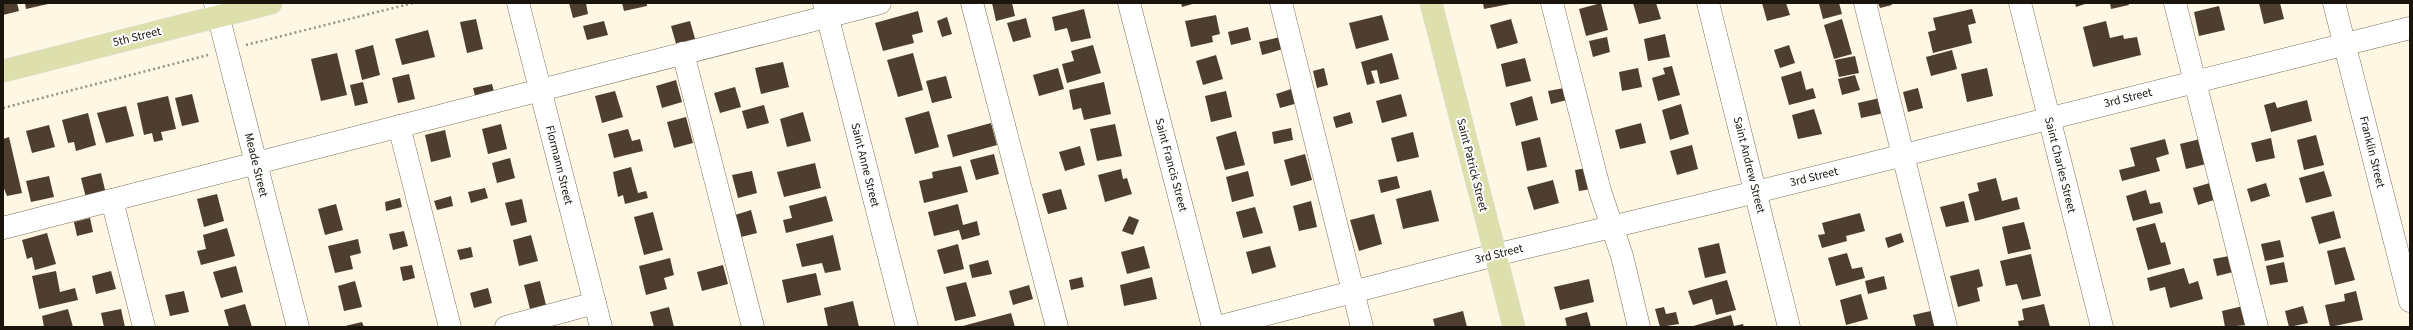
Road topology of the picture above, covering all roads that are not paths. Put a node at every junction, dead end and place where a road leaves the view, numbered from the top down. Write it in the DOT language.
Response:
graph roads {
  1 [pos="272,3"];
  2 [pos="518,3"];
  3 [pos="880,3"];
  4 [pos="972,3"];
  5 [pos="1128,3"];
  6 [pos="1281,3"];
  7 [pos="1431,3"];
  8 [pos="1552,3"];
  9 [pos="1708,3"];
  10 [pos="1865,3"];
  11 [pos="2020,3"];
  12 [pos="2175,3"];
  13 [pos="2334,3"];
  14 [pos="217,10"];
  15 [pos="825,10"];
  16 [pos="2410,28"];
  17 [pos="2345,44"];
  18 [pos="683,53"];
  19 [pos="3,71"];
  20 [pos="2195,82"];
  21 [pos="540,90"];
  22 [pos="2048,118"];
  23 [pos="399,126"];
  24 [pos="1903,155"];
  25 [pos="256,164"];
  26 [pos="1756,192"];
  27 [pos="112,200"];
  28 [pos="1611,227"];
  29 [pos="3,228"];
  30 [pos="1495,255"];
  31 [pos="1353,292"];
  32 [pos="2410,301"];
  33 [pos="595,303"];
  34 [pos="144,327"];
  35 [pos="298,327"];
  36 [pos="450,327"];
  37 [pos="506,327"];
  38 [pos="601,327"];
  39 [pos="753,327"];
  40 [pos="907,327"];
  41 [pos="1057,327"];
  42 [pos="1213,327"];
  43 [pos="1218,327"];
  44 [pos="1362,327"];
  45 [pos="1514,327"];
  46 [pos="1639,327"];
  47 [pos="1790,327"];
  48 [pos="1946,327"];
  49 [pos="2102,327"];
  50 [pos="2257,327"];
  1 -- 14 [label="main road, 5th Street"];
  2 -- 21 [label="street, Flormann Street"];
  3 -- 15 [label="street"];
  4 -- 41 [label="street"];
  5 -- 42 [label="street, Saint Francis Street"];
  6 -- 31 [label="street"];
  7 -- 30 [label="main road, Saint Patrick Street"];
  8 -- 28 [label="street"];
  9 -- 26 [label="street, Saint Andrew Street"];
  10 -- 24 [label="street"];
  11 -- 22 [label="street, Saint Charles Street"];
  12 -- 20 [label="street"];
  13 -- 17 [label="street, Franklin Street"];
  14 -- 19 [label="main road, 5th Street"];
  14 -- 25 [label="street, Meade Street"];
  15 -- 18 [label="street"];
  15 -- 40 [label="street, Saint Anne Street"];
  16 -- 17 [label="street, 3rd Street"];
  17 -- 20 [label="street, 3rd Street"];
  17 -- 32 [label="street, Franklin Street"];
  18 -- 21 [label="street"];
  18 -- 39 [label="street"];
  20 -- 22 [label="street, 3rd Street"];
  20 -- 50 [label="street"];
  21 -- 23 [label="street"];
  21 -- 33 [label="street, Flormann Street"];
  22 -- 24 [label="street, 3rd Street"];
  22 -- 49 [label="street, Saint Charles Street"];
  23 -- 25 [label="street"];
  23 -- 36 [label="street"];
  24 -- 26 [label="street, 3rd Street"];
  24 -- 48 [label="street"];
  25 -- 27 [label="street"];
  25 -- 35 [label="street, Meade Street"];
  26 -- 28 [label="street, 3rd Street"];
  26 -- 47 [label="street, Saint Andrew Street"];
  27 -- 29 [label="street"];
  27 -- 34 [label="street"];
  28 -- 30 [label="street, 3rd Street"];
  28 -- 46 [label="street"];
  30 -- 31 [label="street, 3rd Street"];
  30 -- 45 [label="main road, Saint Patrick Street"];
  31 -- 43 [label="street, 3rd Street"];
  31 -- 44 [label="street"];
  33 -- 37 [label="street"];
  33 -- 38 [label="street, Flormann Street"];
}
